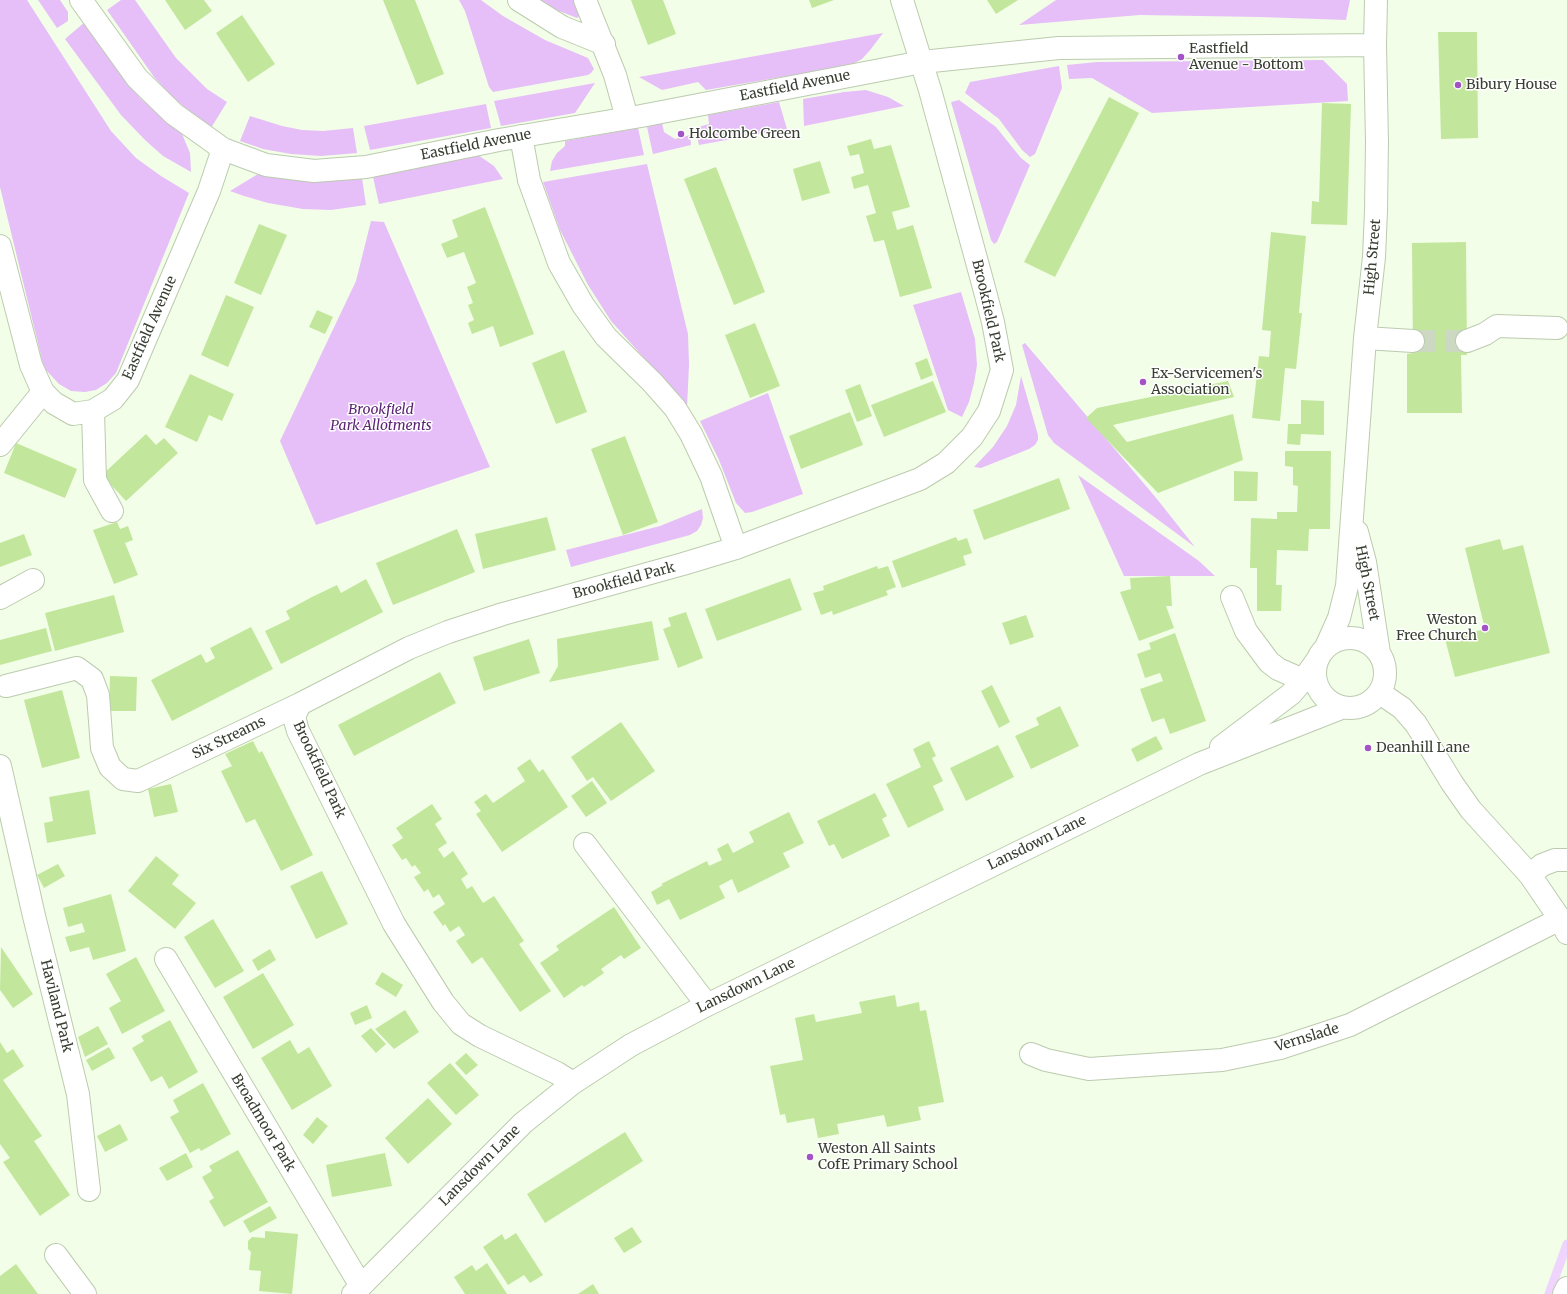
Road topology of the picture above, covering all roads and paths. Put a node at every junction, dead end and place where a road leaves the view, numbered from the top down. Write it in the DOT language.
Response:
graph roads {
  1 [pos="81,0"];
  2 [pos="519,0"];
  3 [pos="585,0"];
  4 [pos="902,0"];
  5 [pos="1376,0"];
  6 [pos="604,44"];
  7 [pos="1374,45"];
  8 [pos="922,62"];
  9 [pos="626,118"];
  10 [pos="521,136"];
  11 [pos="223,149"];
  12 [pos="0,246"];
  13 [pos="1557,328"];
  14 [pos="1365,338"];
  15 [pos="1413,341"];
  16 [pos="1467,341"];
  17 [pos="43,392"];
  18 [pos="93,411"];
  19 [pos="0,445"];
  20 [pos="112,511"];
  21 [pos="1352,514"];
  22 [pos="736,548"];
  23 [pos="33,580"];
  24 [pos="1232,597"];
  25 [pos="0,598"];
  26 [pos="1322,653"];
  27 [pos="1379,653"];
  28 [pos="1303,680"];
  29 [pos="6,686"];
  30 [pos="1380,693"];
  31 [pos="300,704"];
  32 [pos="1341,708"];
  33 [pos="1199,764"];
  34 [pos="0,766"];
  35 [pos="6,828"];
  36 [pos="585,844"];
  37 [pos="1567,860"];
  38 [pos="1530,875"];
  39 [pos="1563,926"];
  40 [pos="166,959"];
  41 [pos="707,1005"];
  42 [pos="1031,1054"];
  43 [pos="573,1083"];
  44 [pos="90,1190"];
  45 [pos="56,1255"];
  46 [pos="1567,1288"];
  47 [pos="357,1290"];
  48 [pos="85,1294"];
  49 [pos="1564,1294"];
  1 -- 11 [label="street, Eastfield Avenue"];
  2 -- 6 [label="street"];
  3 -- 6 [label="street"];
  4 -- 8 [label="street, Brookfield Park"];
  5 -- 7 [label="street, High Street"];
  6 -- 9 [label="street"];
  7 -- 8 [label="street, Eastfield Avenue"];
  7 -- 14 [label="street, High Street"];
  8 -- 9 [label="street, Eastfield Avenue"];
  8 -- 22 [label="street, Brookfield Park"];
  9 -- 10 [label="street, Eastfield Avenue"];
  10 -- 11 [label="street, Eastfield Avenue"];
  10 -- 22 [label="street"];
  11 -- 18 [label="street, Eastfield Avenue"];
  12 -- 17 [label="street, Eastfield Avenue"];
  13 -- 16 [label="street"];
  14 -- 15 [label="street"];
  14 -- 21 [label="street, High Street"];
  17 -- 18 [label="street, Eastfield Avenue"];
  17 -- 19 [label="street"];
  18 -- 20 [label="street"];
  21 -- 26 [label="street, High Street"];
  21 -- 27 [label="street, High Street"];
  22 -- 31 [label="street, Brookfield Park"];
  23 -- 25 [label="street"];
  24 -- 28 [label="street"];
  26 -- 27 [label="street"];
  26 -- 28 [label="street, Lansdown Lane"];
  26 -- 32 [label="street"];
  27 -- 30 [label="street"];
  28 -- 33 [label="street, Lansdown Lane"];
  29 -- 31 [label="street, Six Streams"];
  30 -- 32 [label="street"];
  30 -- 38 [label="street"];
  31 -- 43 [label="street, Brookfield Park"];
  32 -- 33 [label="street, Lansdown Lane"];
  33 -- 41 [label="street, Lansdown Lane"];
  34 -- 35 [label="street, Haviland Park"];
  35 -- 44 [label="street, Haviland Park"];
  36 -- 41 [label="street"];
  37 -- 38 [label="street"];
  38 -- 39 [label="street"];
  39 -- 42 [label="street, Vernslade"];
  40 -- 47 [label="street, Broadmoor Park"];
  41 -- 43 [label="street, Lansdown Lane"];
  43 -- 47 [label="street, Lansdown Lane"];
  45 -- 48 [label="street"];
  46 -- 49 [label="street"];
}
